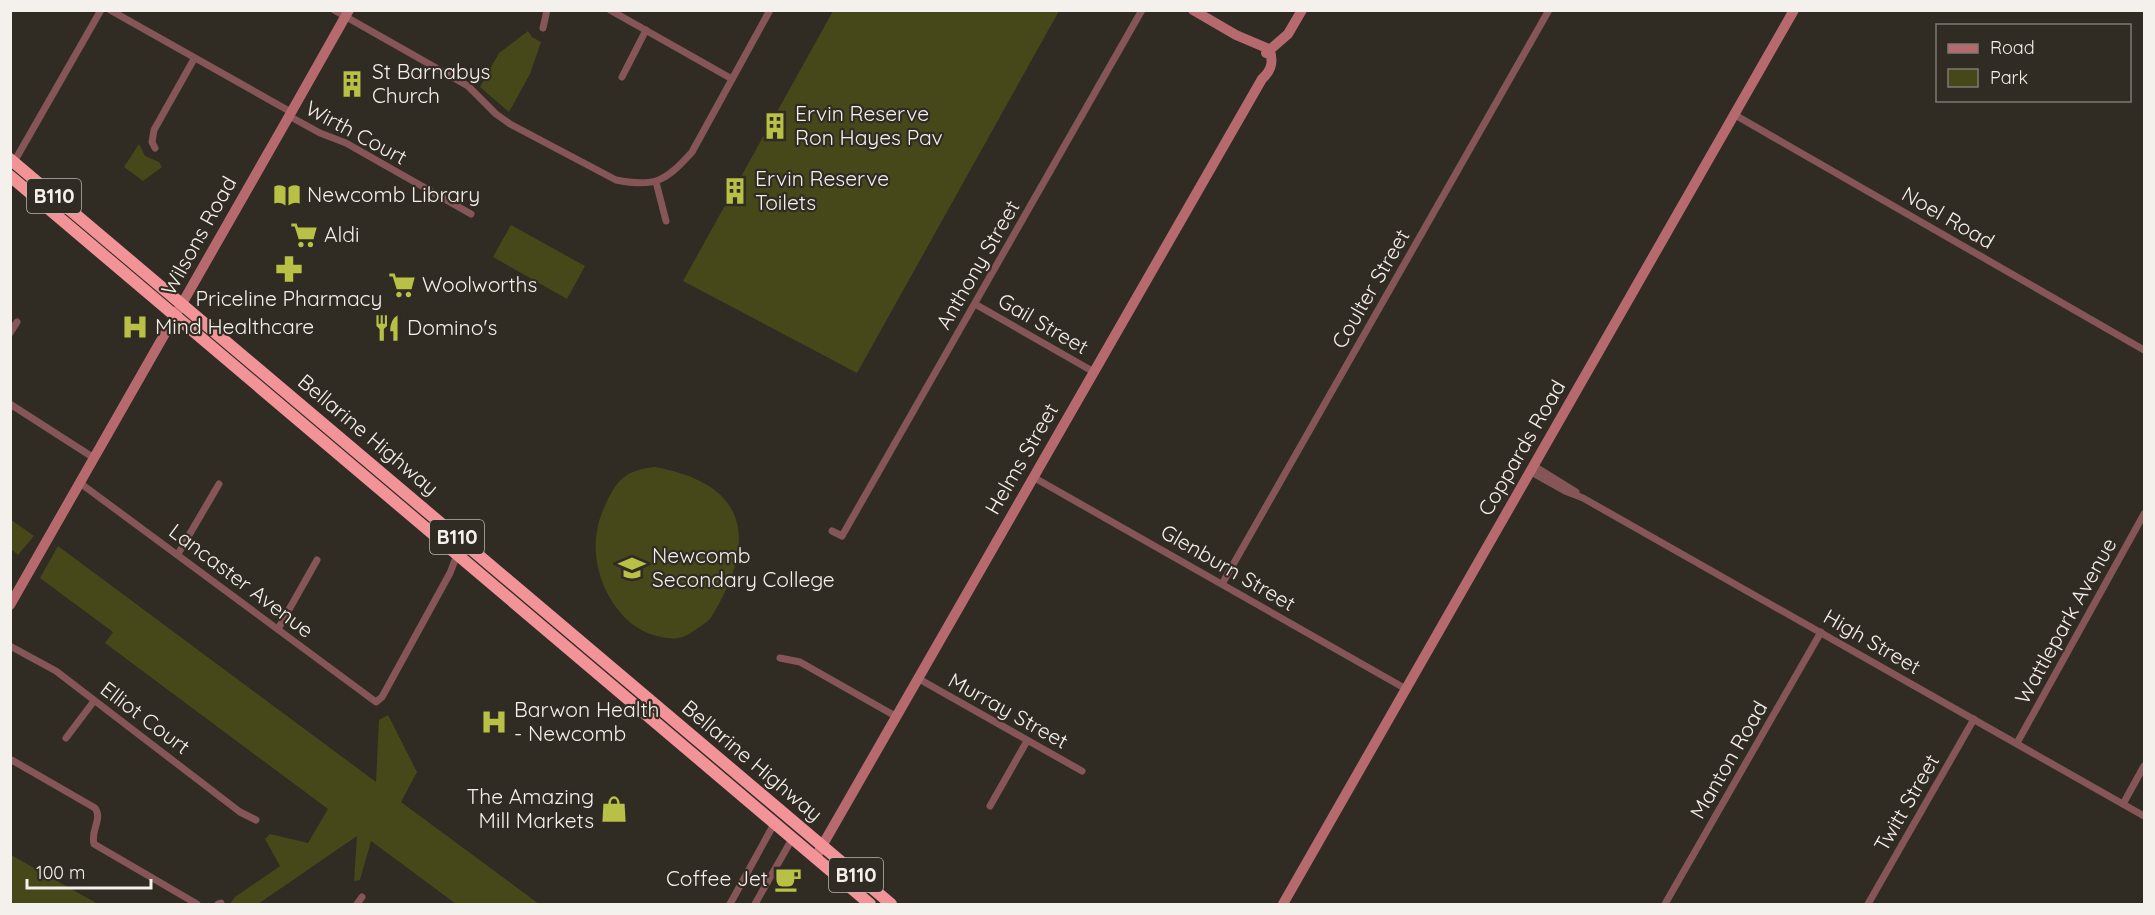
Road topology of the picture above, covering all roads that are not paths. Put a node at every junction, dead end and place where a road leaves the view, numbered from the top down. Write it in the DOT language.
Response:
graph roads {
  1 [pos="101,10"];
  2 [pos="110,10"];
  3 [pos="334,10"];
  4 [pos="547,10"];
  5 [pos="610,10"];
  6 [pos="770,10"];
  7 [pos="1142,10"];
  8 [pos="1193,10"];
  9 [pos="1302,10"];
  10 [pos="1549,10"];
  11 [pos="1794,10"];
  12 [pos="347,14"];
  13 [pos="543,28"];
  14 [pos="646,30"];
  15 [pos="1268,54"];
  16 [pos="194,59"];
  17 [pos="622,78"];
  18 [pos="732,79"];
  19 [pos="290,114"];
  20 [pos="1735,115"];
  21 [pos="155,148"];
  22 [pos="12,160"];
  23 [pos="10,176"];
  24 [pos="656,182"];
  25 [pos="471,214"];
  26 [pos="666,221"];
  27 [pos="183,304"];
  28 [pos="975,304"];
  29 [pos="176,318"];
  30 [pos="17,322"];
  31 [pos="10,333"];
  32 [pos="2145,350"];
  33 [pos="1094,372"];
  34 [pos="10,404"];
  35 [pos="94,458"];
  36 [pos="1533,469"];
  37 [pos="1034,477"];
  38 [pos="80,483"];
  39 [pos="219,484"];
  40 [pos="2145,514"];
  41 [pos="832,531"];
  42 [pos="842,536"];
  43 [pos="848,543"];
  44 [pos="178,554"];
  45 [pos="457,555"];
  46 [pos="316,560"];
  47 [pos="1222,584"];
  48 [pos="10,605"];
  49 [pos="278,629"];
  50 [pos="1821,632"];
  51 [pos="10,646"];
  52 [pos="780,658"];
  53 [pos="919,679"];
  54 [pos="1406,688"];
  55 [pos="94,701"];
  56 [pos="897,717"];
  57 [pos="1974,719"];
  58 [pos="66,738"];
  59 [pos="1027,741"];
  60 [pos="2017,743"];
  61 [pos="10,759"];
  62 [pos="2145,766"];
  63 [pos="1082,771"];
  64 [pos="2123,804"];
  65 [pos="990,806"];
  66 [pos="2145,816"];
  67 [pos="256,820"];
  68 [pos="774,824"];
  69 [pos="792,839"];
  70 [pos="822,846"];
  71 [pos="815,858"];
  72 [pos="362,897"];
  73 [pos="197,904"];
  74 [pos="357,904"];
  75 [pos="730,904"];
  76 [pos="755,904"];
  77 [pos="870,904"];
  78 [pos="891,904"];
  79 [pos="1283,904"];
  80 [pos="1665,904"];
  81 [pos="1868,904"];
  1 -- 22 [label="street"];
  2 -- 16 [label="street, Wirth Court"];
  3 -- 12 [label="street"];
  4 -- 13 [label="street"];
  5 -- 14 [label="street"];
  6 -- 18 [label="street"];
  7 -- 28 [label="street, Anthony Street"];
  8 -- 15 [label="street"];
  9 -- 15 [label="street"];
  10 -- 47 [label="street, Coulter Street"];
  11 -- 20 [label="street, Coppards Road"];
  12 -- 19 [label="street, Wilsons Road"];
  12 -- 24 [label="street"];
  14 -- 17 [label="street"];
  14 -- 18 [label="street"];
  15 -- 33 [label="street, Helms Street"];
  16 -- 19 [label="street, Wirth Court"];
  16 -- 21 [label="street"];
  18 -- 24 [label="street"];
  19 -- 25 [label="street, Wirth Court"];
  19 -- 27 [label="street, Wilsons Road"];
  20 -- 32 [label="street, Noel Road"];
  20 -- 36 [label="street, Coppards Road"];
  22 -- 27 [label="highway, Bellarine Highway / B110"];
  23 -- 29 [label="highway, Bellarine Highway / B110"];
  24 -- 26 [label="street"];
  27 -- 29 [label="street, Wilsons Road"];
  27 -- 70 [label="highway, Bellarine Highway / B110"];
  28 -- 33 [label="street, Gail Street"];
  28 -- 42 [label="street, Anthony Street"];
  29 -- 35 [label="street, Wilsons Road"];
  29 -- 45 [label="highway, Bellarine Highway / B110"];
  30 -- 31 [label="street"];
  33 -- 37 [label="street, Helms Street"];
  34 -- 35 [label="street"];
  35 -- 38 [label="street, Wilsons Road"];
  36 -- 50 [label="street, High Street"];
  36 -- 54 [label="street, Coppards Road"];
  37 -- 47 [label="street, Glenburn Street"];
  37 -- 53 [label="street, Helms Street"];
  38 -- 44 [label="street, Lancaster Avenue"];
  38 -- 48 [label="street, Wilsons Road"];
  39 -- 44 [label="street"];
  40 -- 60 [label="street, Wattlepark Avenue"];
  41 -- 42 [label="street"];
  42 -- 43 [label="street"];
  44 -- 49 [label="street, Lancaster Avenue"];
  45 -- 49 [label="street, Lancaster Avenue"];
  45 -- 68 [label="highway, Bellarine Highway / B110"];
  46 -- 49 [label="street"];
  47 -- 54 [label="street, Glenburn Street"];
  50 -- 57 [label="street, High Street"];
  50 -- 80 [label="street, Manton Road"];
  51 -- 55 [label="street, Elliot Court"];
  52 -- 56 [label="street"];
  53 -- 56 [label="street, Helms Street"];
  53 -- 59 [label="street, Murray Street"];
  54 -- 79 [label="street, Coppards Road"];
  55 -- 58 [label="street"];
  55 -- 67 [label="street, Elliot Court"];
  56 -- 70 [label="street, Helms Street"];
  57 -- 60 [label="street, High Street"];
  57 -- 81 [label="street, Twitt Street"];
  59 -- 63 [label="street, Murray Street"];
  59 -- 65 [label="street"];
  60 -- 64 [label="street, High Street"];
  61 -- 73 [label="street"];
  62 -- 64 [label="street"];
  64 -- 66 [label="street, High Street"];
  68 -- 69 [label="highway, Bellarine Highway / B110"];
  68 -- 75 [label="street"];
  69 -- 71 [label="highway, Bellarine Highway / B110"];
  69 -- 76 [label="street"];
  70 -- 71 [label="street, Helms Street"];
  70 -- 78 [label="highway, Bellarine Highway / B110"];
  71 -- 77 [label="highway, Bellarine Highway / B110"];
  72 -- 74 [label="street"];
}
